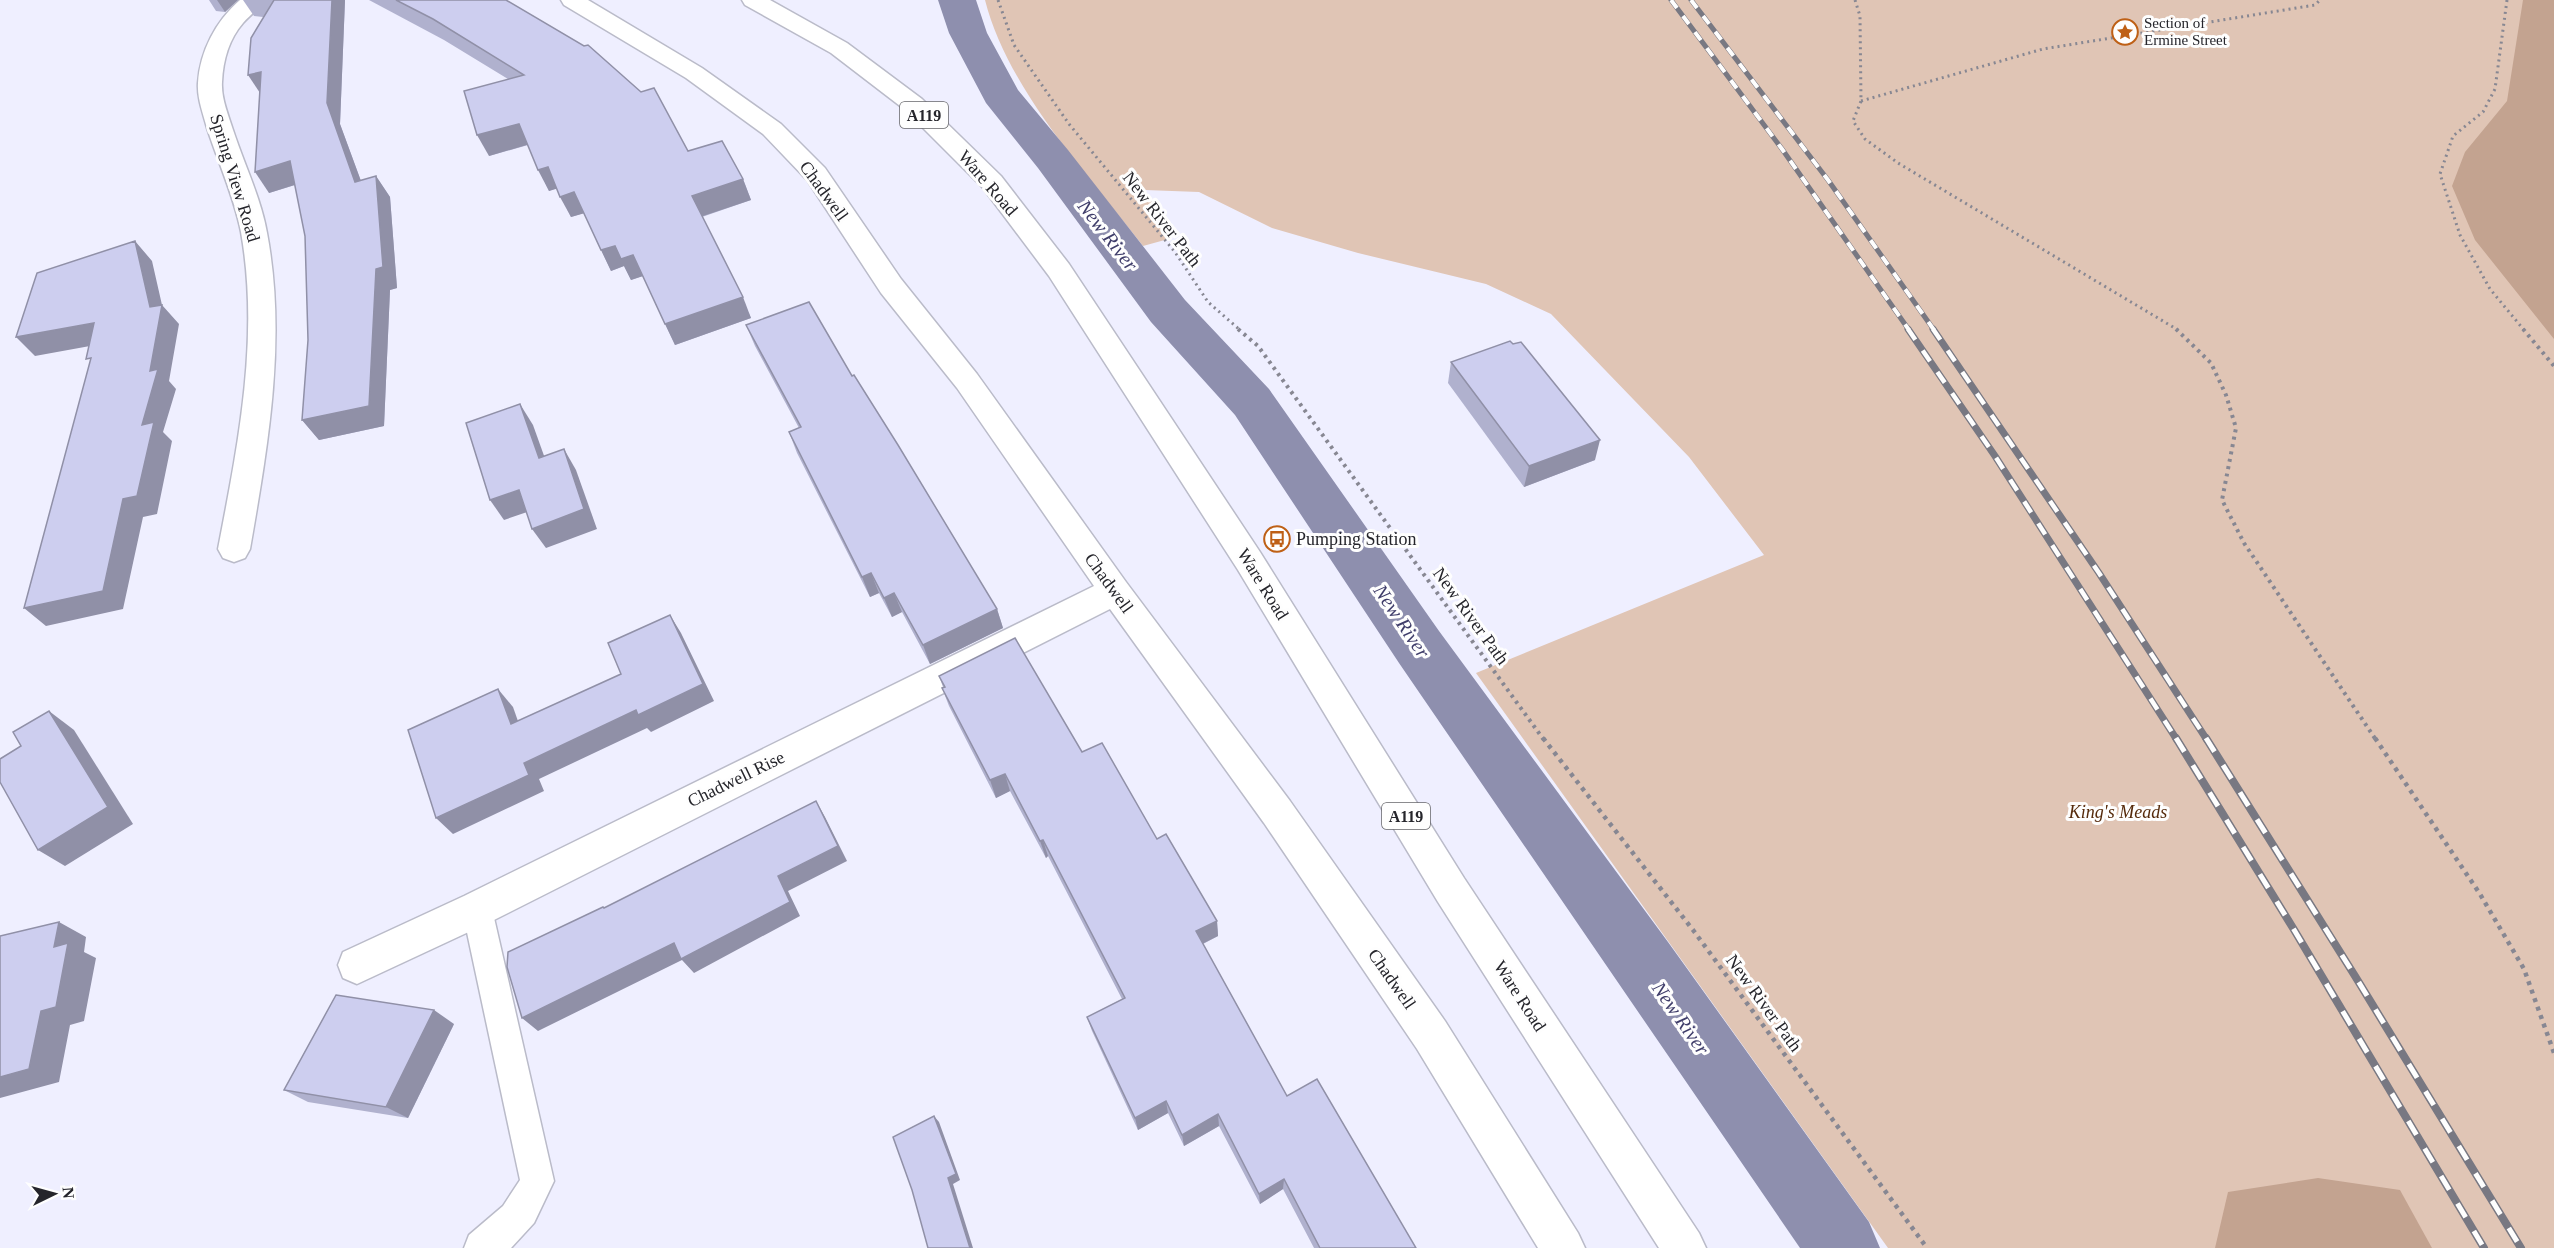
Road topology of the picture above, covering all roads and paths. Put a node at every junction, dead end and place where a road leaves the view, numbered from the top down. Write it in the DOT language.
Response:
graph roads {
  1 [pos="254,0"];
  2 [pos="572,0"];
  3 [pos="753,0"];
  4 [pos="998,0"];
  5 [pos="1855,0"];
  6 [pos="2320,0"];
  7 [pos="2507,0"];
  8 [pos="1861,101"];
  9 [pos="2554,366"];
  10 [pos="234,549"];
  11 [pos="1115,591"];
  12 [pos="477,909"];
  13 [pos="357,965"];
  14 [pos="2554,1053"];
  15 [pos="483,1248"];
  16 [pos="1563,1248"];
  17 [pos="1684,1248"];
  18 [pos="1927,1248"];
  1 -- 10 [label="street, Spring View Road"];
  2 -- 11 [label="street, Chadwell"];
  3 -- 17 [label="street, Ware Road / A119"];
  4 -- 18 [label="path, New River Path"];
  5 -- 8 [label="path"];
  6 -- 8 [label="path"];
  7 -- 9 [label="path"];
  8 -- 14 [label="path"];
  11 -- 12 [label="street, Chadwell Rise"];
  11 -- 16 [label="street, Chadwell"];
  12 -- 13 [label="street, Chadwell Rise"];
  12 -- 15 [label="lane"];
}
